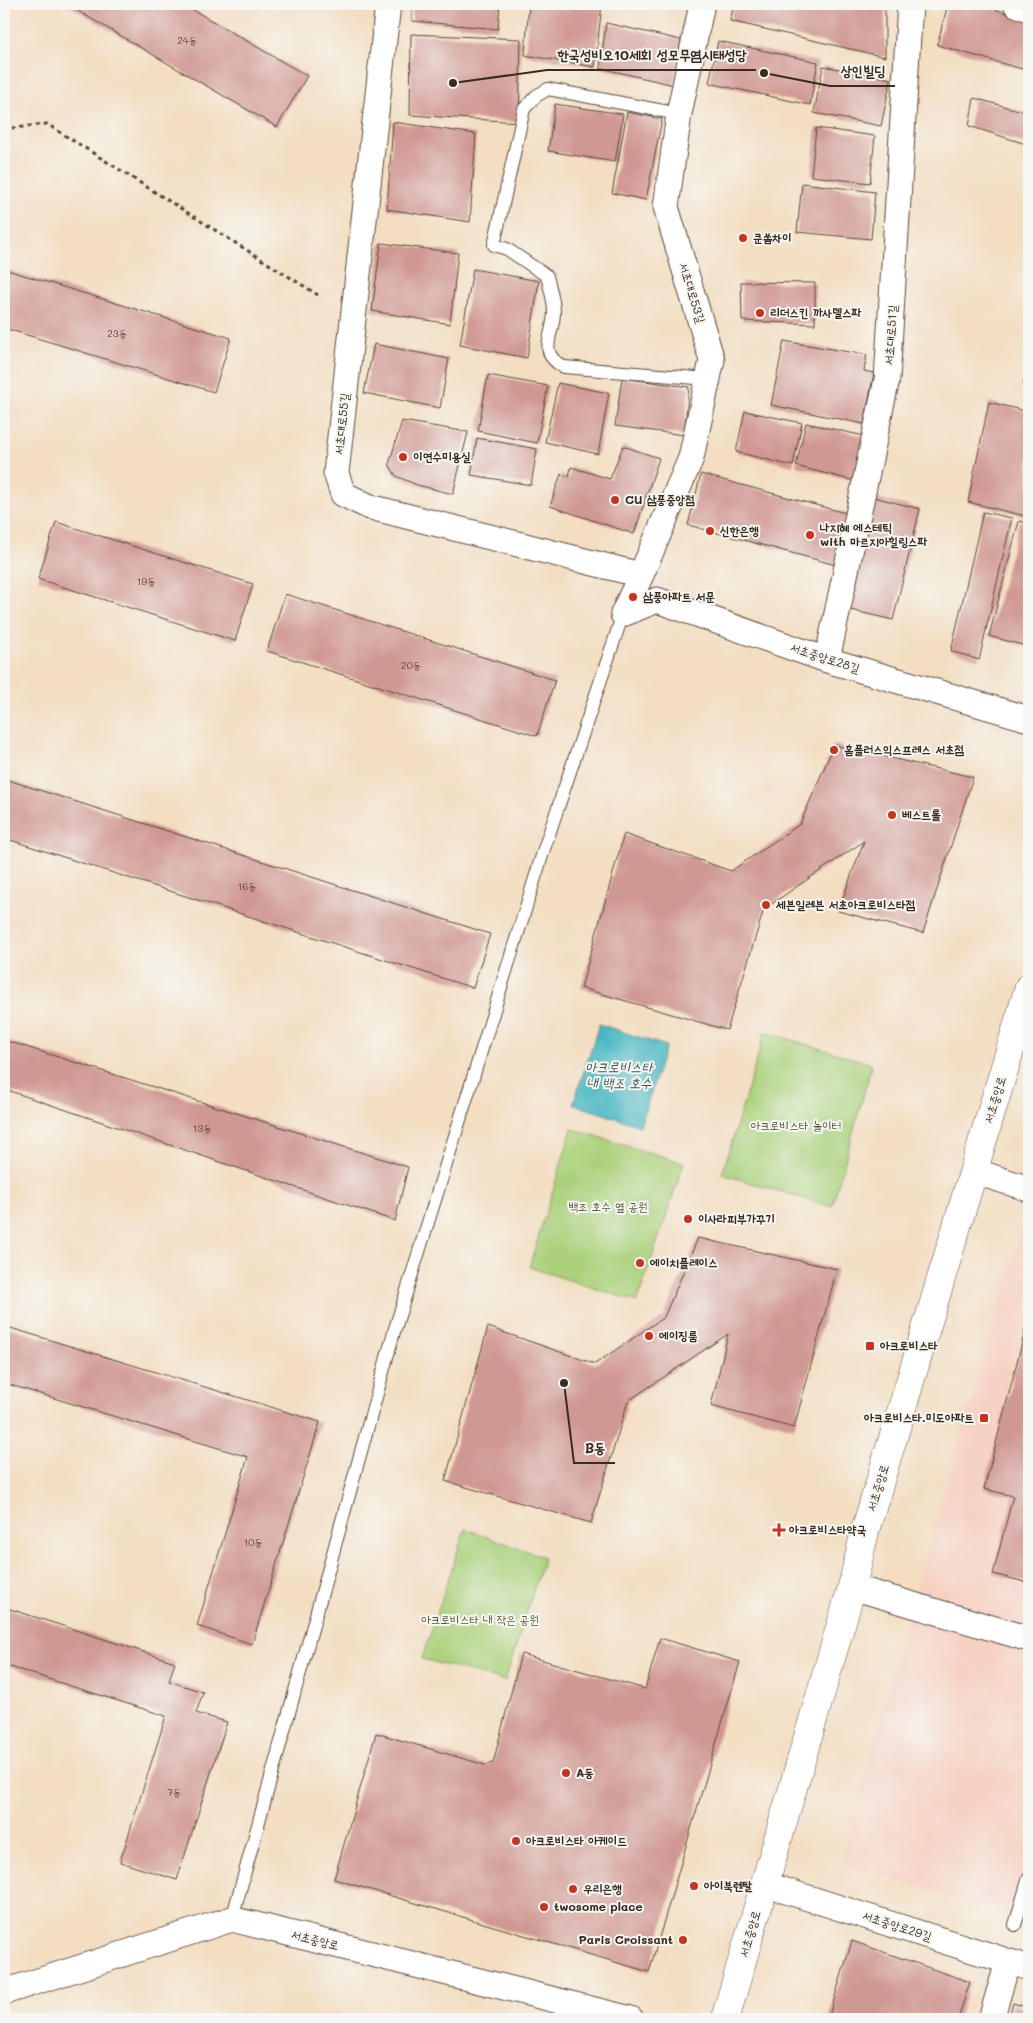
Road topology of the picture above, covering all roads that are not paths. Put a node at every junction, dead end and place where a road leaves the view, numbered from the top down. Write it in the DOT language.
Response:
graph roads {
  1 [pos="388,4"];
  2 [pos="702,4"];
  3 [pos="910,4"];
  4 [pos="1016,4"];
  5 [pos="1029,9"];
  6 [pos="679,114"];
  7 [pos="708,379"];
  8 [pos="641,575"];
  9 [pos="623,614"];
  10 [pos="827,660"];
  11 [pos="1029,719"];
  12 [pos="1029,987"];
  13 [pos="974,1171"];
  14 [pos="1029,1189"];
  15 [pos="852,1587"];
  16 [pos="1029,1639"];
  17 [pos="1029,1877"];
  18 [pos="764,1884"];
  19 [pos="232,1919"];
  20 [pos="1015,1925"];
  21 [pos="1019,1965"];
  22 [pos="4,1992"];
  23 [pos="631,2019"];
  24 [pos="725,2019"];
  25 [pos="991,2019"];
  1 -- 8 [label="street, 서초대로55길"];
  2 -- 6 [label="street, 서초대로53길"];
  3 -- 10 [label="street, 서초대로51길"];
  4 -- 5 [label="street"];
  6 -- 7 [label="street, 서초대로53길"];
  6 -- 7 [label="lane"];
  7 -- 8 [label="street, 서초대로53길"];
  8 -- 9 [label="street"];
  9 -- 10 [label="street, 서초중앙로28길"];
  9 -- 19 [label="lane"];
  10 -- 11 [label="street, 서초중앙로28길"];
  12 -- 13 [label="main road, 서초중앙로"];
  13 -- 14 [label="street"];
  13 -- 15 [label="main road, 서초중앙로"];
  15 -- 16 [label="street"];
  15 -- 18 [label="main road, 서초중앙로"];
  17 -- 20 [label="lane"];
  18 -- 21 [label="street, 서초중앙로29길"];
  18 -- 24 [label="main road, 서초중앙로"];
  19 -- 22 [label="street"];
  19 -- 23 [label="street, 서초중앙로"];
  21 -- 25 [label="street"];
}
